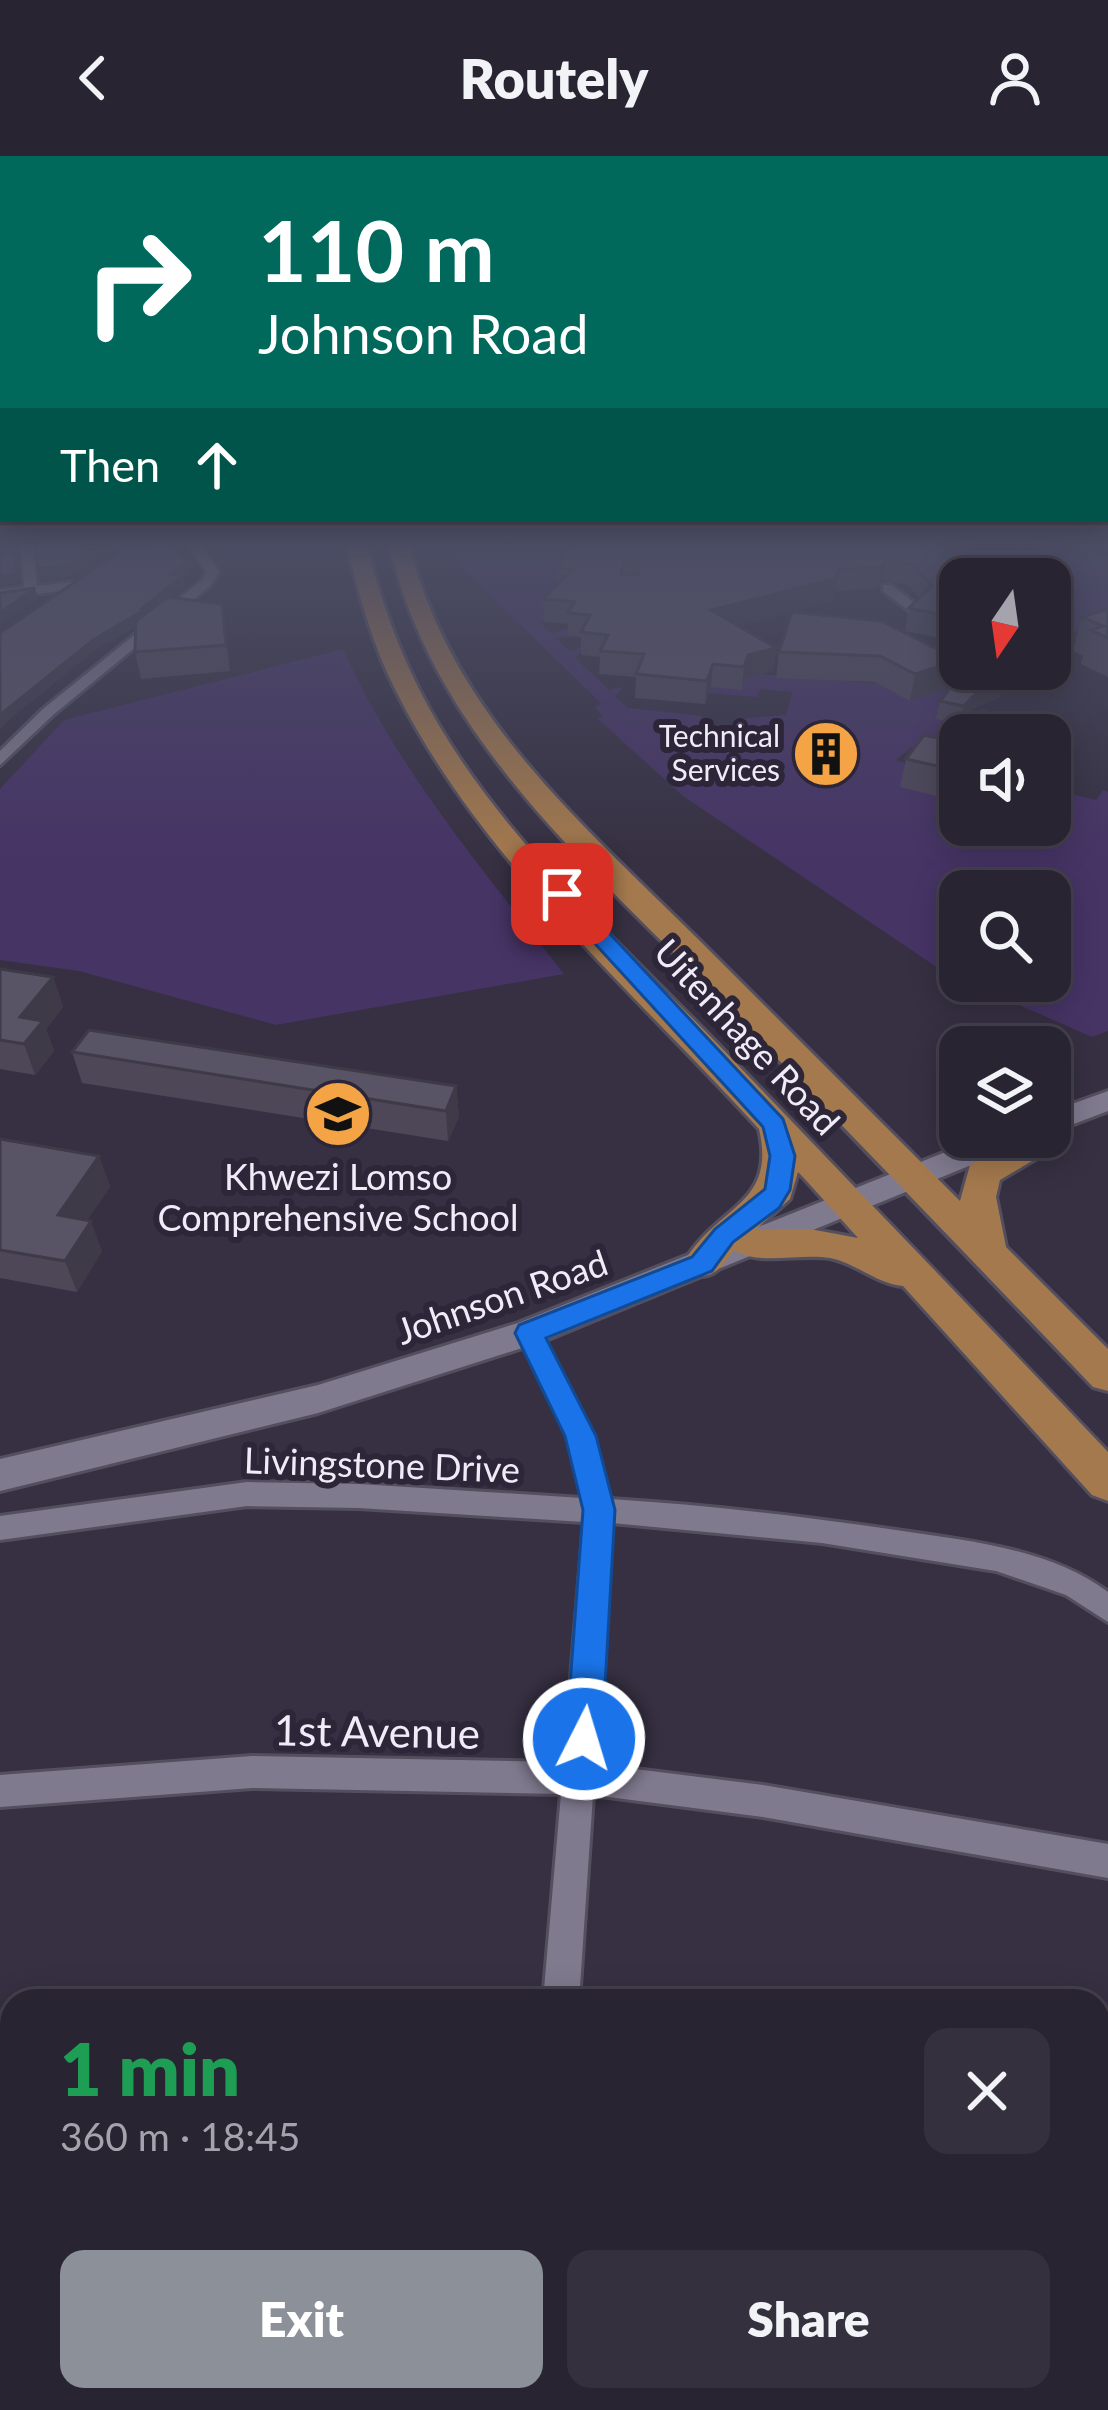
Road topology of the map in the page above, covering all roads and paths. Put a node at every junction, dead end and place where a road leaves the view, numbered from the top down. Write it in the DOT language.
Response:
graph roads {
  1 [pos="124,649"];
  2 [pos="386,649"];
  3 [pos="436,649"];
  4 [pos="0,760"];
  5 [pos="1108,1100"];
  6 [pos="1071,1118"];
  7 [pos="775,1125"];
  8 [pos="955,1158"];
  9 [pos="1007,1158"];
  10 [pos="911,1175"];
  11 [pos="845,1201"];
  12 [pos="749,1244"];
  13 [pos="988,1252"];
  14 [pos="702,1264"];
  15 [pos="931,1288"];
  16 [pos="529,1333"];
  17 [pos="1108,1375"];
  18 [pos="0,1475"];
  19 [pos="1108,1482"];
  20 [pos="599,1510"];
  21 [pos="0,1528"];
  22 [pos="1108,1609"];
  23 [pos="581,1778"];
  24 [pos="0,1791"];
  25 [pos="1108,1861"];
  26 [pos="562,1989"];
  1 -- 4 [label="street"];
  2 -- 7 [label="main road, Uitenhage Road"];
  3 -- 10 [label="main road, Uitenhage Road"];
  5 -- 6 [label="street"];
  7 -- 11 [label="main road, Uitenhage Road"];
  7 -- 14 [label="main road"];
  8 -- 10 [label="street, Johnson Road"];
  9 -- 13 [label="main road"];
  10 -- 11 [label="street, Johnson Road"];
  10 -- 13 [label="main road, Uitenhage Road"];
  11 -- 12 [label="street, Johnson Road"];
  11 -- 15 [label="main road, Uitenhage Road"];
  12 -- 14 [label="street, Johnson Road"];
  12 -- 15 [label="main road"];
  13 -- 17 [label="main road, Uitenhage Road"];
  14 -- 16 [label="street, Johnson Road"];
  15 -- 19 [label="main road, Uitenhage Road"];
  16 -- 18 [label="street, Johnson Road"];
  16 -- 20 [label="street"];
  20 -- 21 [label="street, Livingstone Drive"];
  20 -- 22 [label="street, Livingstone Drive"];
  20 -- 23 [label="street"];
  23 -- 24 [label="street, 1st Avenue"];
  23 -- 25 [label="street, 1st Avenue"];
  23 -- 26 [label="street"];
}
